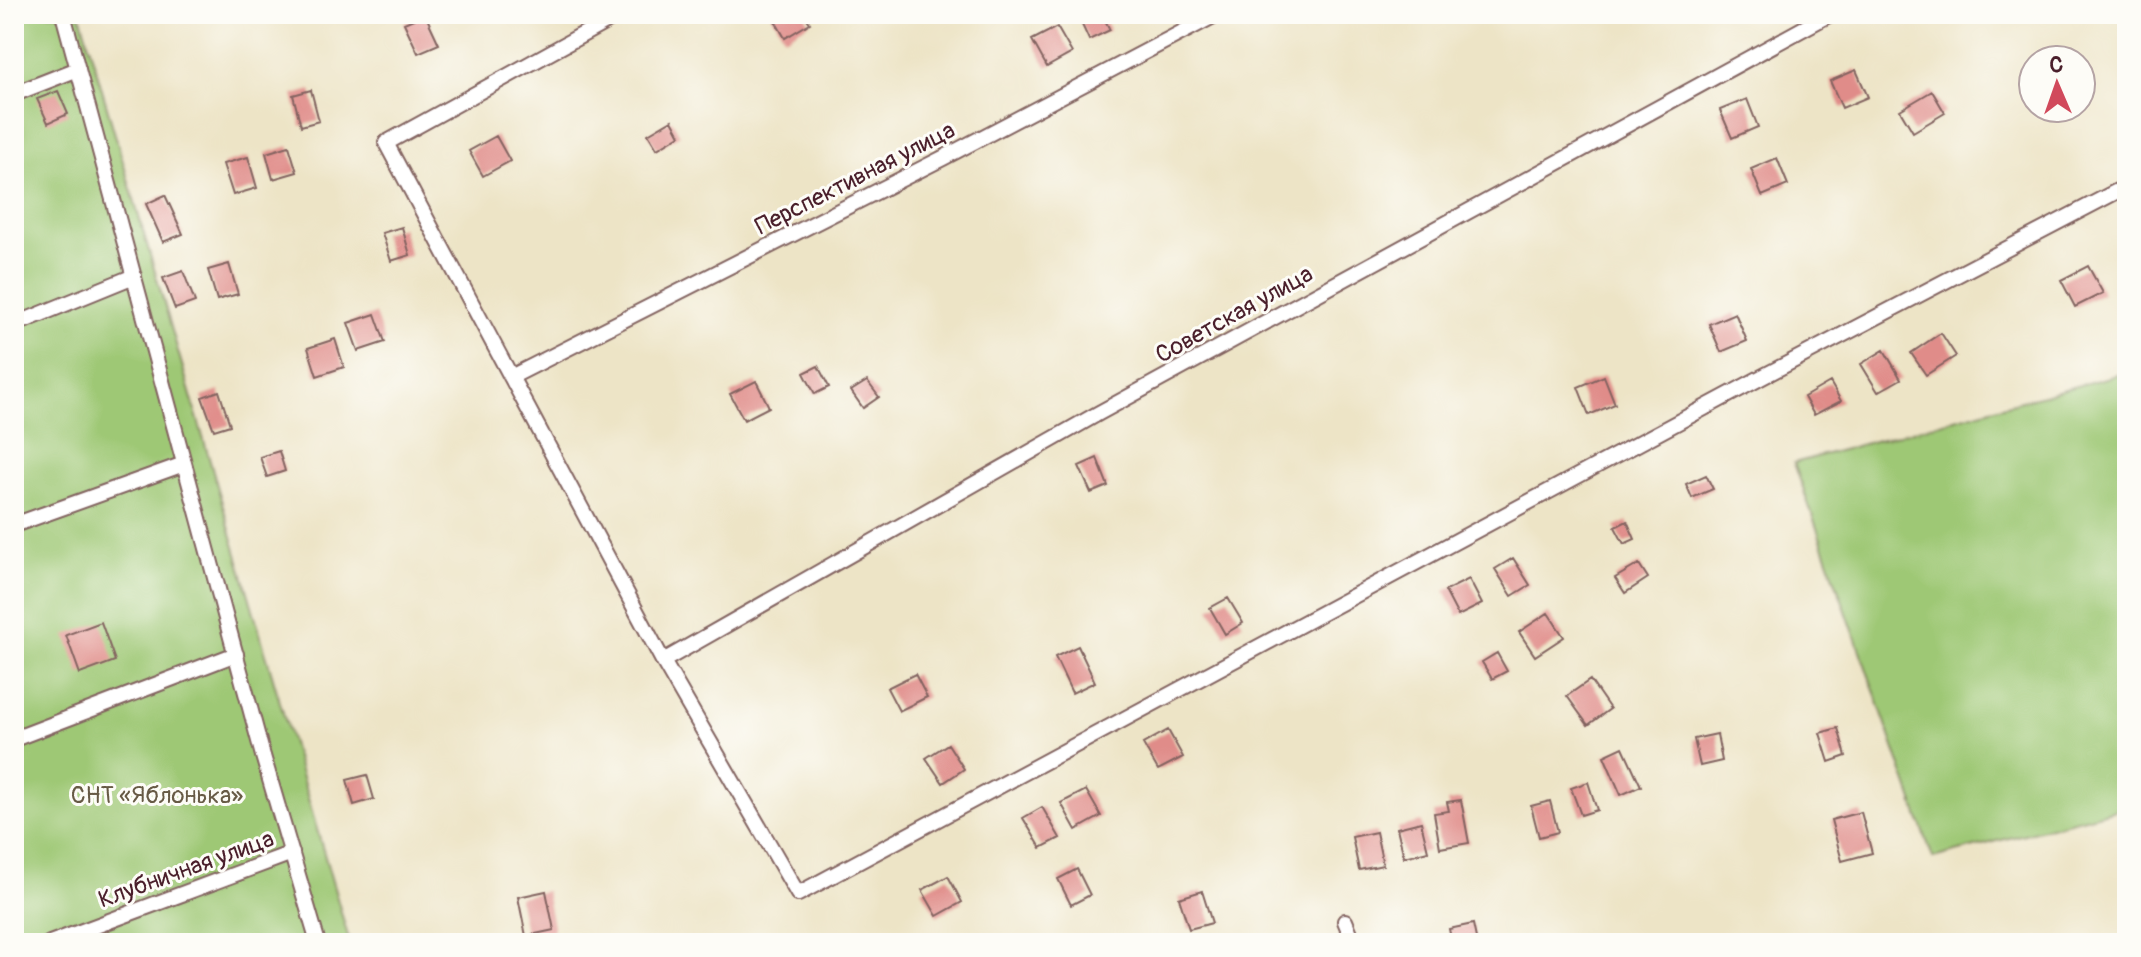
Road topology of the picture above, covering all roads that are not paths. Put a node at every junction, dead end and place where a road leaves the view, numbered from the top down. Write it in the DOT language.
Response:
graph roads {
  1 [pos="63,14"];
  2 [pos="620,14"];
  3 [pos="1217,14"];
  4 [pos="1830,14"];
  5 [pos="78,69"];
  6 [pos="14,94"];
  7 [pos="2127,186"];
  8 [pos="134,276"];
  9 [pos="14,325"];
  10 [pos="511,377"];
  11 [pos="184,464"];
  12 [pos="14,525"];
  13 [pos="236,654"];
  14 [pos="663,661"];
  15 [pos="14,739"];
  16 [pos="292,853"];
  17 [pos="1345,921"];
  18 [pos="50,943"];
  19 [pos="318,943"];
  20 [pos="1354,943"];
  1 -- 5 [label="street"];
  2 -- 10 [label="street"];
  3 -- 10 [label="street, Перспективная улица"];
  4 -- 14 [label="street, Советская улица"];
  5 -- 6 [label="street"];
  5 -- 8 [label="street"];
  7 -- 14 [label="street"];
  8 -- 9 [label="street"];
  8 -- 11 [label="street"];
  10 -- 14 [label="street"];
  11 -- 12 [label="street"];
  11 -- 13 [label="street"];
  13 -- 15 [label="street"];
  13 -- 16 [label="street"];
  16 -- 18 [label="street, Клубничная улица"];
  16 -- 19 [label="street"];
  17 -- 20 [label="street"];
}
